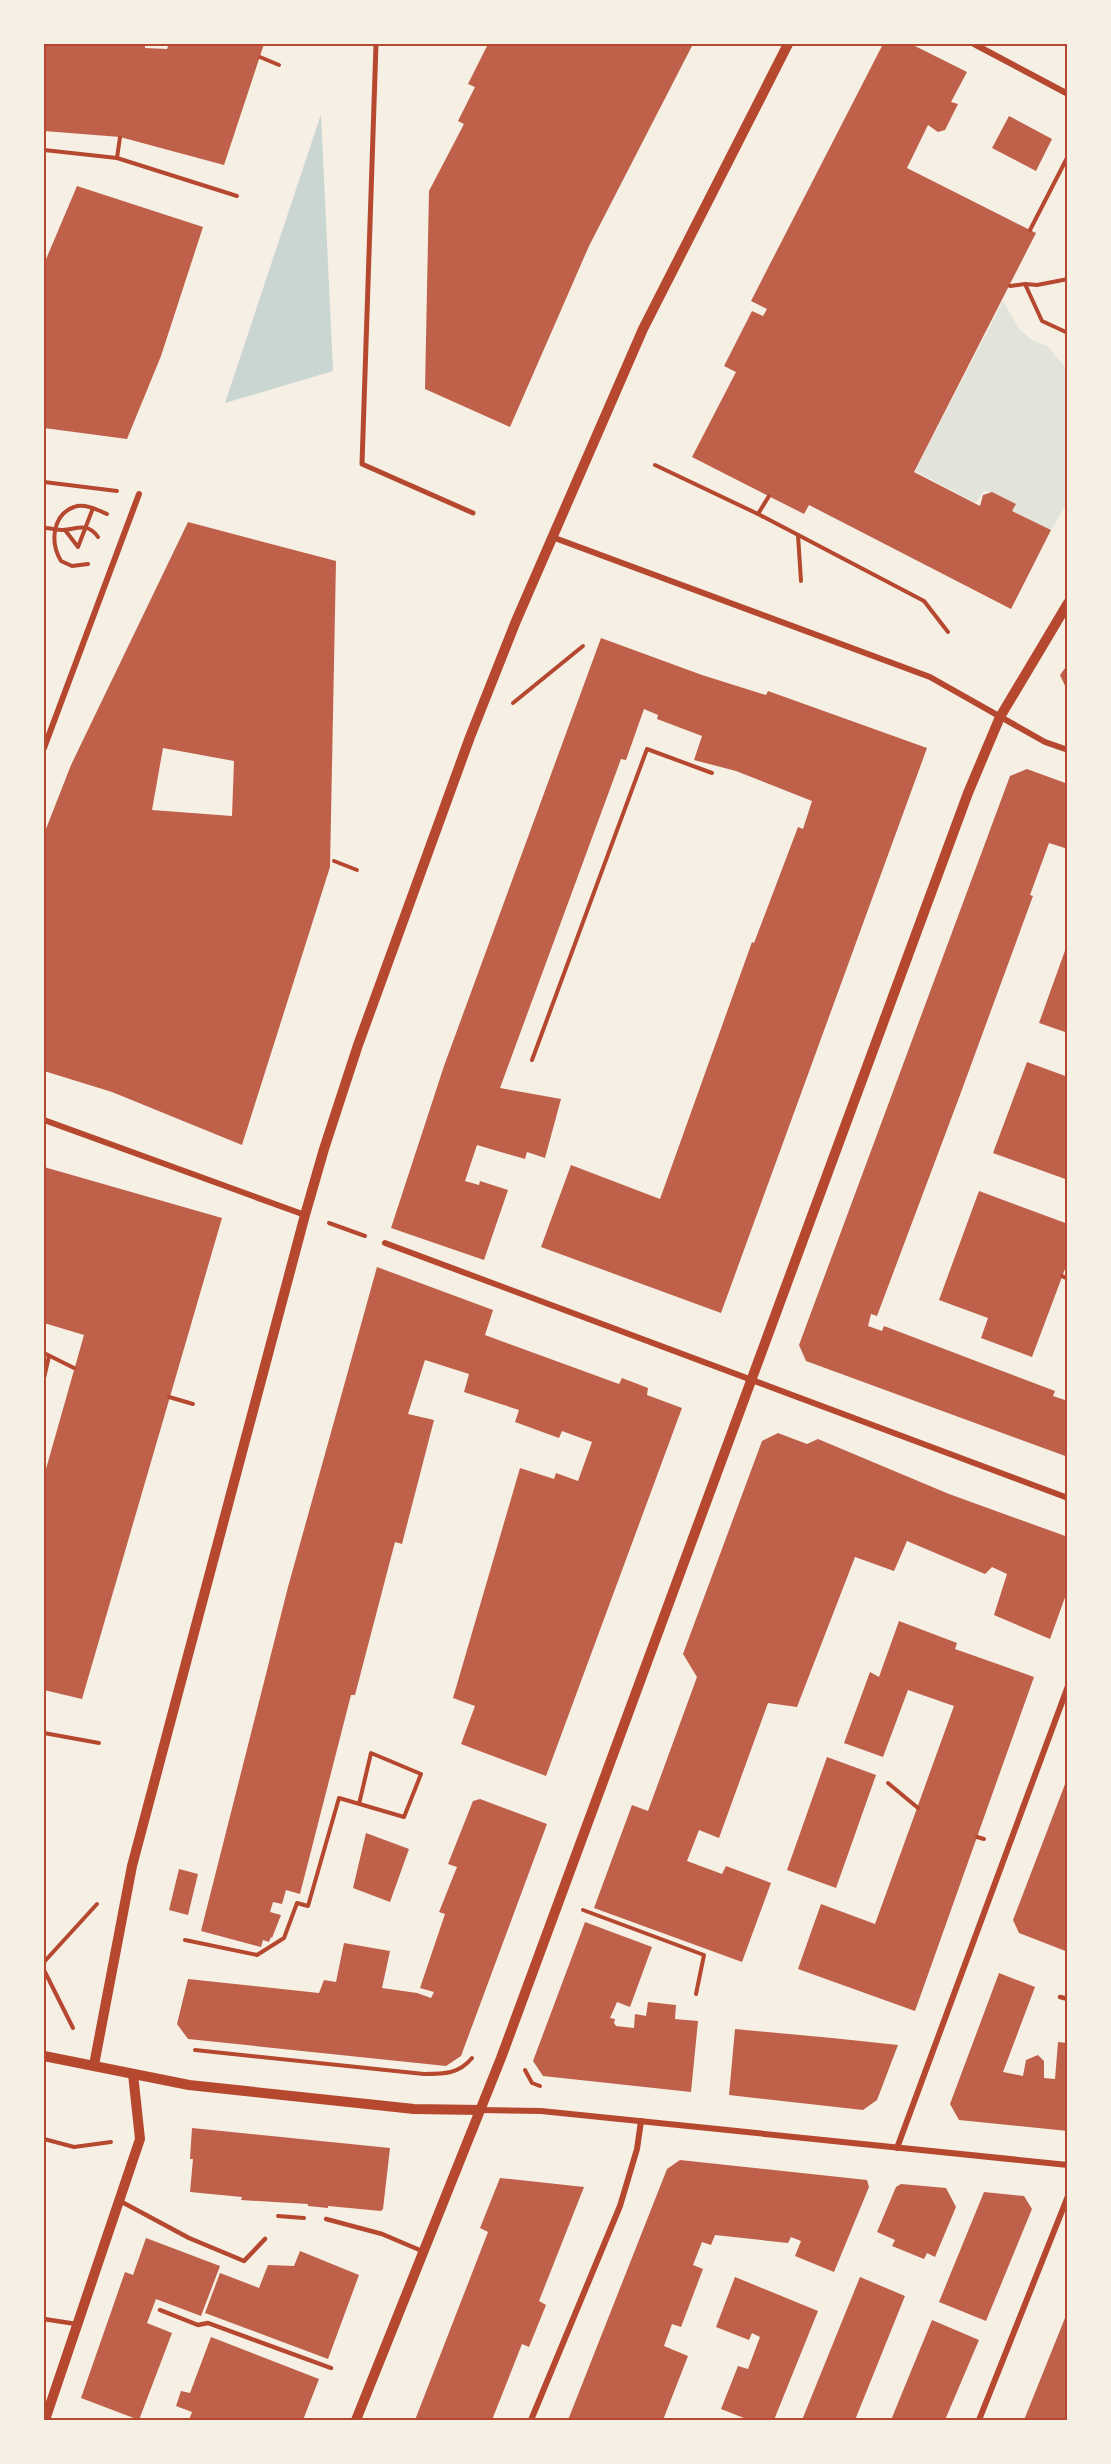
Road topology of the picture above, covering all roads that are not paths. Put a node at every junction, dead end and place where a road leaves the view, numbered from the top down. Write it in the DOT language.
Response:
graph roads {
  1 [pos="376,44"];
  2 [pos="788,44"];
  3 [pos="974,44"];
  4 [pos="1068,94"];
  5 [pos="139,494"];
  6 [pos="473,513"];
  7 [pos="552,537"];
  8 [pos="1068,603"];
  9 [pos="1000,717"];
  10 [pos="44,748"];
  11 [pos="1068,750"];
  12 [pos="44,1120"];
  13 [pos="305,1215"];
  14 [pos="385,1243"];
  15 [pos="750,1381"];
  16 [pos="1068,1498"];
  17 [pos="1068,1686"];
  18 [pos="1060,1997"];
  19 [pos="1068,1999"];
  20 [pos="44,2056"];
  21 [pos="94,2066"];
  22 [pos="133,2074"];
  23 [pos="480,2110"];
  24 [pos="640,2121"];
  25 [pos="897,2148"];
  26 [pos="1068,2165"];
  27 [pos="1068,2196"];
  28 [pos="120,2201"];
  29 [pos="326,2219"];
  30 [pos="265,2240"];
  31 [pos="424,2252"];
  32 [pos="160,2310"];
  33 [pos="44,2319"];
  34 [pos="78,2325"];
  35 [pos="331,2368"];
  36 [pos="45,2421"];
  37 [pos="356,2421"];
  38 [pos="531,2421"];
  39 [pos="979,2421"];
  1 -- 6 [label="street"];
  2 -- 7 [label="street"];
  3 -- 4 [label="street"];
  5 -- 10 [label="street"];
  7 -- 9 [label="street"];
  7 -- 13 [label="street"];
  8 -- 9 [label="street"];
  9 -- 11 [label="street"];
  9 -- 15 [label="street"];
  12 -- 13 [label="street"];
  13 -- 21 [label="street"];
  14 -- 15 [label="street"];
  15 -- 16 [label="street"];
  15 -- 23 [label="street"];
  17 -- 25 [label="street"];
  18 -- 19 [label="lane"];
  20 -- 21 [label="street"];
  21 -- 22 [label="street"];
  22 -- 23 [label="street"];
  22 -- 28 [label="street"];
  23 -- 24 [label="street"];
  23 -- 31 [label="street"];
  24 -- 25 [label="street"];
  24 -- 38 [label="street"];
  25 -- 26 [label="street"];
  27 -- 39 [label="street"];
  28 -- 30 [label="lane"];
  28 -- 34 [label="street"];
  29 -- 31 [label="lane"];
  31 -- 37 [label="street"];
  32 -- 35 [label="lane"];
  33 -- 34 [label="lane"];
  34 -- 36 [label="street"];
}
